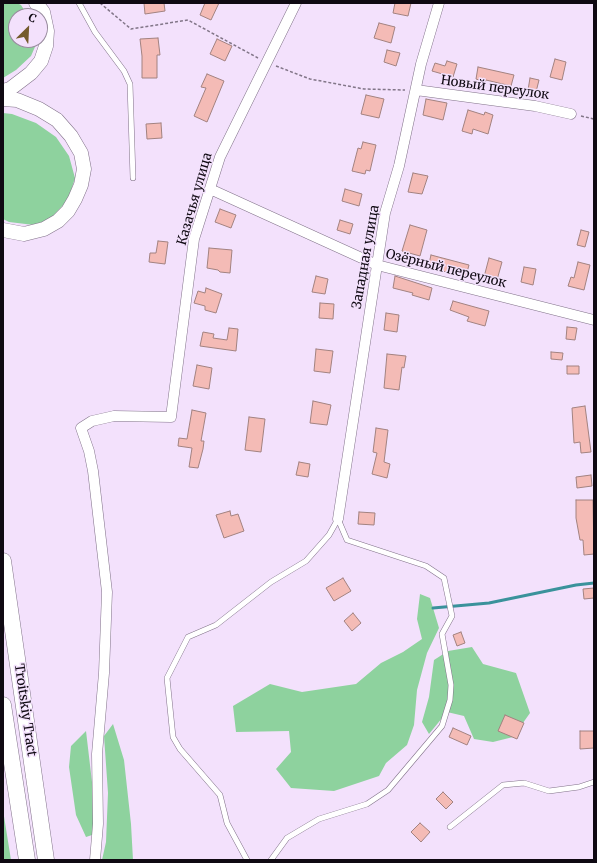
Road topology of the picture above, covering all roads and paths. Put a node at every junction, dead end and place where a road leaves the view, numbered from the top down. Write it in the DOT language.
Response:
graph roads {
  1 [pos="36,3"];
  2 [pos="79,3"];
  3 [pos="100,3"];
  4 [pos="296,3"];
  5 [pos="439,3"];
  6 [pos="267,63"];
  7 [pos="416,90"];
  8 [pos="3,91"];
  9 [pos="3,98"];
  10 [pos="571,114"];
  11 [pos="594,119"];
  12 [pos="133,178"];
  13 [pos="210,190"];
  14 [pos="3,230"];
  15 [pos="377,265"];
  16 [pos="594,320"];
  17 [pos="338,519"];
  18 [pos="3,561"];
  19 [pos="3,705"];
  20 [pos="594,782"];
  21 [pos="450,827"];
  22 [pos="27,860"];
  23 [pos="46,860"];
  24 [pos="95,860"];
  25 [pos="247,860"];
  26 [pos="271,860"];
  1 -- 8 [label="main road"];
  2 -- 12 [label="lane"];
  3 -- 6 [label="path"];
  4 -- 6 [label="street, Казачья улица"];
  5 -- 7 [label="street, Западная улица"];
  6 -- 7 [label="path"];
  6 -- 13 [label="street, Казачья улица"];
  7 -- 10 [label="street, Новый переулок"];
  7 -- 15 [label="street, Западная улица"];
  9 -- 14 [label="main road"];
  10 -- 11 [label="path"];
  13 -- 15 [label="street, Озёрный переулок"];
  13 -- 24 [label="street, Казачья улица"];
  15 -- 16 [label="street, Озёрный переулок"];
  15 -- 17 [label="street, Западная улица"];
  17 -- 25 [label="lane"];
  17 -- 26 [label="lane"];
  18 -- 23 [label="main road, Troitskiy Tract"];
  19 -- 22 [label="main road, Troitskiy Tract"];
  20 -- 21 [label="lane"];
}
